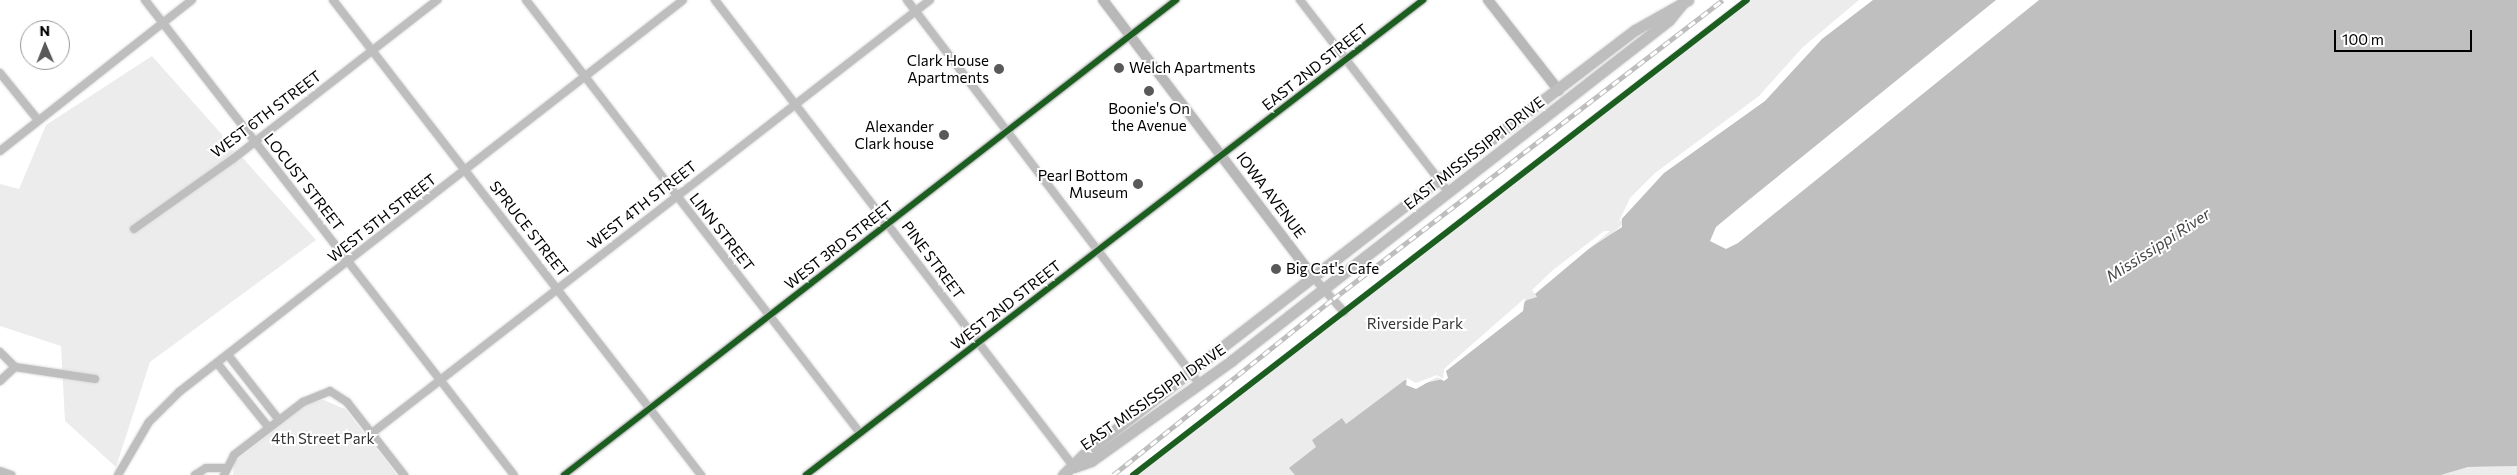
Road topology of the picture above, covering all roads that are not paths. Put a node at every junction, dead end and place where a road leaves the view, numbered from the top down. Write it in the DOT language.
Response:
graph roads {
  1 [pos="145,0"];
  2 [pos="192,0"];
  3 [pos="334,0"];
  4 [pos="437,0"];
  5 [pos="526,0"];
  6 [pos="683,0"];
  7 [pos="715,0"];
  8 [pos="906,0"];
  9 [pos="930,0"];
  10 [pos="1103,0"];
  11 [pos="1176,0"];
  12 [pos="1300,0"];
  13 [pos="1424,0"];
  14 [pos="1488,0"];
  15 [pos="1683,1"];
  16 [pos="915,11"];
  17 [pos="164,23"];
  18 [pos="1129,36"];
  19 [pos="374,50"];
  20 [pos="1345,60"];
  21 [pos="0,73"];
  22 [pos="585,77"];
  23 [pos="1559,91"];
  24 [pos="795,103"];
  25 [pos="38,120"];
  26 [pos="1007,131"];
  27 [pos="255,142"];
  28 [pos="0,151"];
  29 [pos="1222,154"];
  30 [pos="466,170"];
  31 [pos="1438,180"];
  32 [pos="1449,193"];
  33 [pos="676,196"];
  34 [pos="887,222"];
  35 [pos="134,229"];
  36 [pos="1098,249"];
  37 [pos="349,262"];
  38 [pos="1314,278"];
  39 [pos="558,288"];
  40 [pos="1324,289"];
  41 [pos="1344,312"];
  42 [pos="769,315"];
  43 [pos="979,342"];
  44 [pos="0,352"];
  45 [pos="228,355"];
  46 [pos="218,363"];
  47 [pos="14,367"];
  48 [pos="1191,371"];
  49 [pos="95,379"];
  50 [pos="440,380"];
  51 [pos="0,381"];
  52 [pos="1200,384"];
  53 [pos="650,408"];
  54 [pos="279,420"];
  55 [pos="269,428"];
  56 [pos="372,433"];
  57 [pos="860,434"];
  58 [pos="1074,467"];
  59 [pos="0,471"];
  60 [pos="224,472"];
  61 [pos="11,475"];
  62 [pos="118,475"];
  63 [pos="195,475"];
  64 [pos="404,475"];
  65 [pos="514,475"];
  66 [pos="564,475"];
  67 [pos="701,475"];
  68 [pos="806,475"];
  69 [pos="1063,475"];
  1 -- 17 [label="street, LOCUST STREET"];
  2 -- 17 [label="street"];
  3 -- 19 [label="street, SPRUCE STREET"];
  4 -- 19 [label="street, WEST 6TH STREET"];
  5 -- 22 [label="street, LINN STREET"];
  6 -- 22 [label="street, WEST 5TH STREET"];
  7 -- 24 [label="street, PINE STREET"];
  8 -- 16 [label="street"];
  9 -- 16 [label="street, WEST 4TH STREET"];
  10 -- 18 [label="street, IOWA AVENUE"];
  11 -- 18 [label="street, WEST 3RD STREET"];
  12 -- 20 [label="street"];
  13 -- 20 [label="street, EAST 2ND STREET"];
  14 -- 23 [label="street"];
  15 -- 23 [label="main road, EAST MISSISSIPPI DRIVE"];
  15 -- 32 [label="main road, EAST MISSISSIPPI DRIVE"];
  16 -- 24 [label="street, WEST 4TH STREET"];
  16 -- 26 [label="street"];
  17 -- 25 [label="street"];
  17 -- 27 [label="street, LOCUST STREET"];
  18 -- 26 [label="street, WEST 3RD STREET"];
  18 -- 29 [label="street, IOWA AVENUE"];
  19 -- 27 [label="street, WEST 6TH STREET"];
  19 -- 30 [label="street, SPRUCE STREET"];
  20 -- 29 [label="street, EAST 2ND STREET"];
  20 -- 31 [label="street"];
  21 -- 25 [label="street"];
  22 -- 30 [label="street, WEST 5TH STREET"];
  22 -- 33 [label="street, LINN STREET"];
  23 -- 31 [label="main road, EAST MISSISSIPPI DRIVE"];
  24 -- 33 [label="street, WEST 4TH STREET"];
  24 -- 34 [label="street, PINE STREET"];
  25 -- 28 [label="street"];
  26 -- 34 [label="street, WEST 3RD STREET"];
  26 -- 36 [label="street"];
  27 -- 35 [label="street, WEST 6TH STREET"];
  27 -- 37 [label="street, LOCUST STREET"];
  29 -- 36 [label="street, WEST 2ND STREET"];
  29 -- 38 [label="street, IOWA AVENUE"];
  30 -- 37 [label="street, WEST 5TH STREET"];
  30 -- 39 [label="street, SPRUCE STREET"];
  31 -- 32 [label="street"];
  31 -- 38 [label="main road, EAST MISSISSIPPI DRIVE"];
  32 -- 40 [label="main road, EAST MISSISSIPPI DRIVE"];
  33 -- 39 [label="street, WEST 4TH STREET"];
  33 -- 42 [label="street, LINN STREET"];
  34 -- 42 [label="street, WEST 3RD STREET"];
  34 -- 43 [label="street, PINE STREET"];
  36 -- 43 [label="street, WEST 2ND STREET"];
  36 -- 48 [label="street"];
  37 -- 45 [label="street, WEST 5TH STREET"];
  37 -- 50 [label="street, LOCUST STREET"];
  38 -- 40 [label="street, IOWA AVENUE"];
  38 -- 48 [label="main road, EAST MISSISSIPPI DRIVE"];
  39 -- 50 [label="street, WEST 4TH STREET"];
  39 -- 53 [label="street, SPRUCE STREET"];
  40 -- 41 [label="street, IOWA AVENUE"];
  40 -- 52 [label="main road, EAST MISSISSIPPI DRIVE"];
  42 -- 53 [label="street, WEST 3RD STREET"];
  42 -- 57 [label="street, LINN STREET"];
  43 -- 57 [label="street, WEST 2ND STREET"];
  43 -- 58 [label="street, PINE STREET"];
  44 -- 47 [label="street"];
  45 -- 46 [label="street, WEST 5TH STREET"];
  45 -- 54 [label="street"];
  46 -- 55 [label="street"];
  46 -- 62 [label="street, WEST 5TH STREET"];
  47 -- 49 [label="street"];
  47 -- 51 [label="street"];
  48 -- 52 [label="street"];
  48 -- 58 [label="main road, EAST MISSISSIPPI DRIVE"];
  50 -- 56 [label="street, WEST 4TH STREET"];
  50 -- 65 [label="street, LOCUST STREET"];
  52 -- 58 [label="main road, EAST MISSISSIPPI DRIVE"];
  53 -- 66 [label="street, WEST 3RD STREET"];
  53 -- 67 [label="street, SPRUCE STREET"];
  54 -- 55 [label="street"];
  54 -- 56 [label="street"];
  55 -- 60 [label="street"];
  56 -- 64 [label="street"];
  57 -- 68 [label="street, WEST 2ND STREET"];
  58 -- 69 [label="main road"];
  59 -- 61 [label="street"];
  60 -- 63 [label="street"];
}
